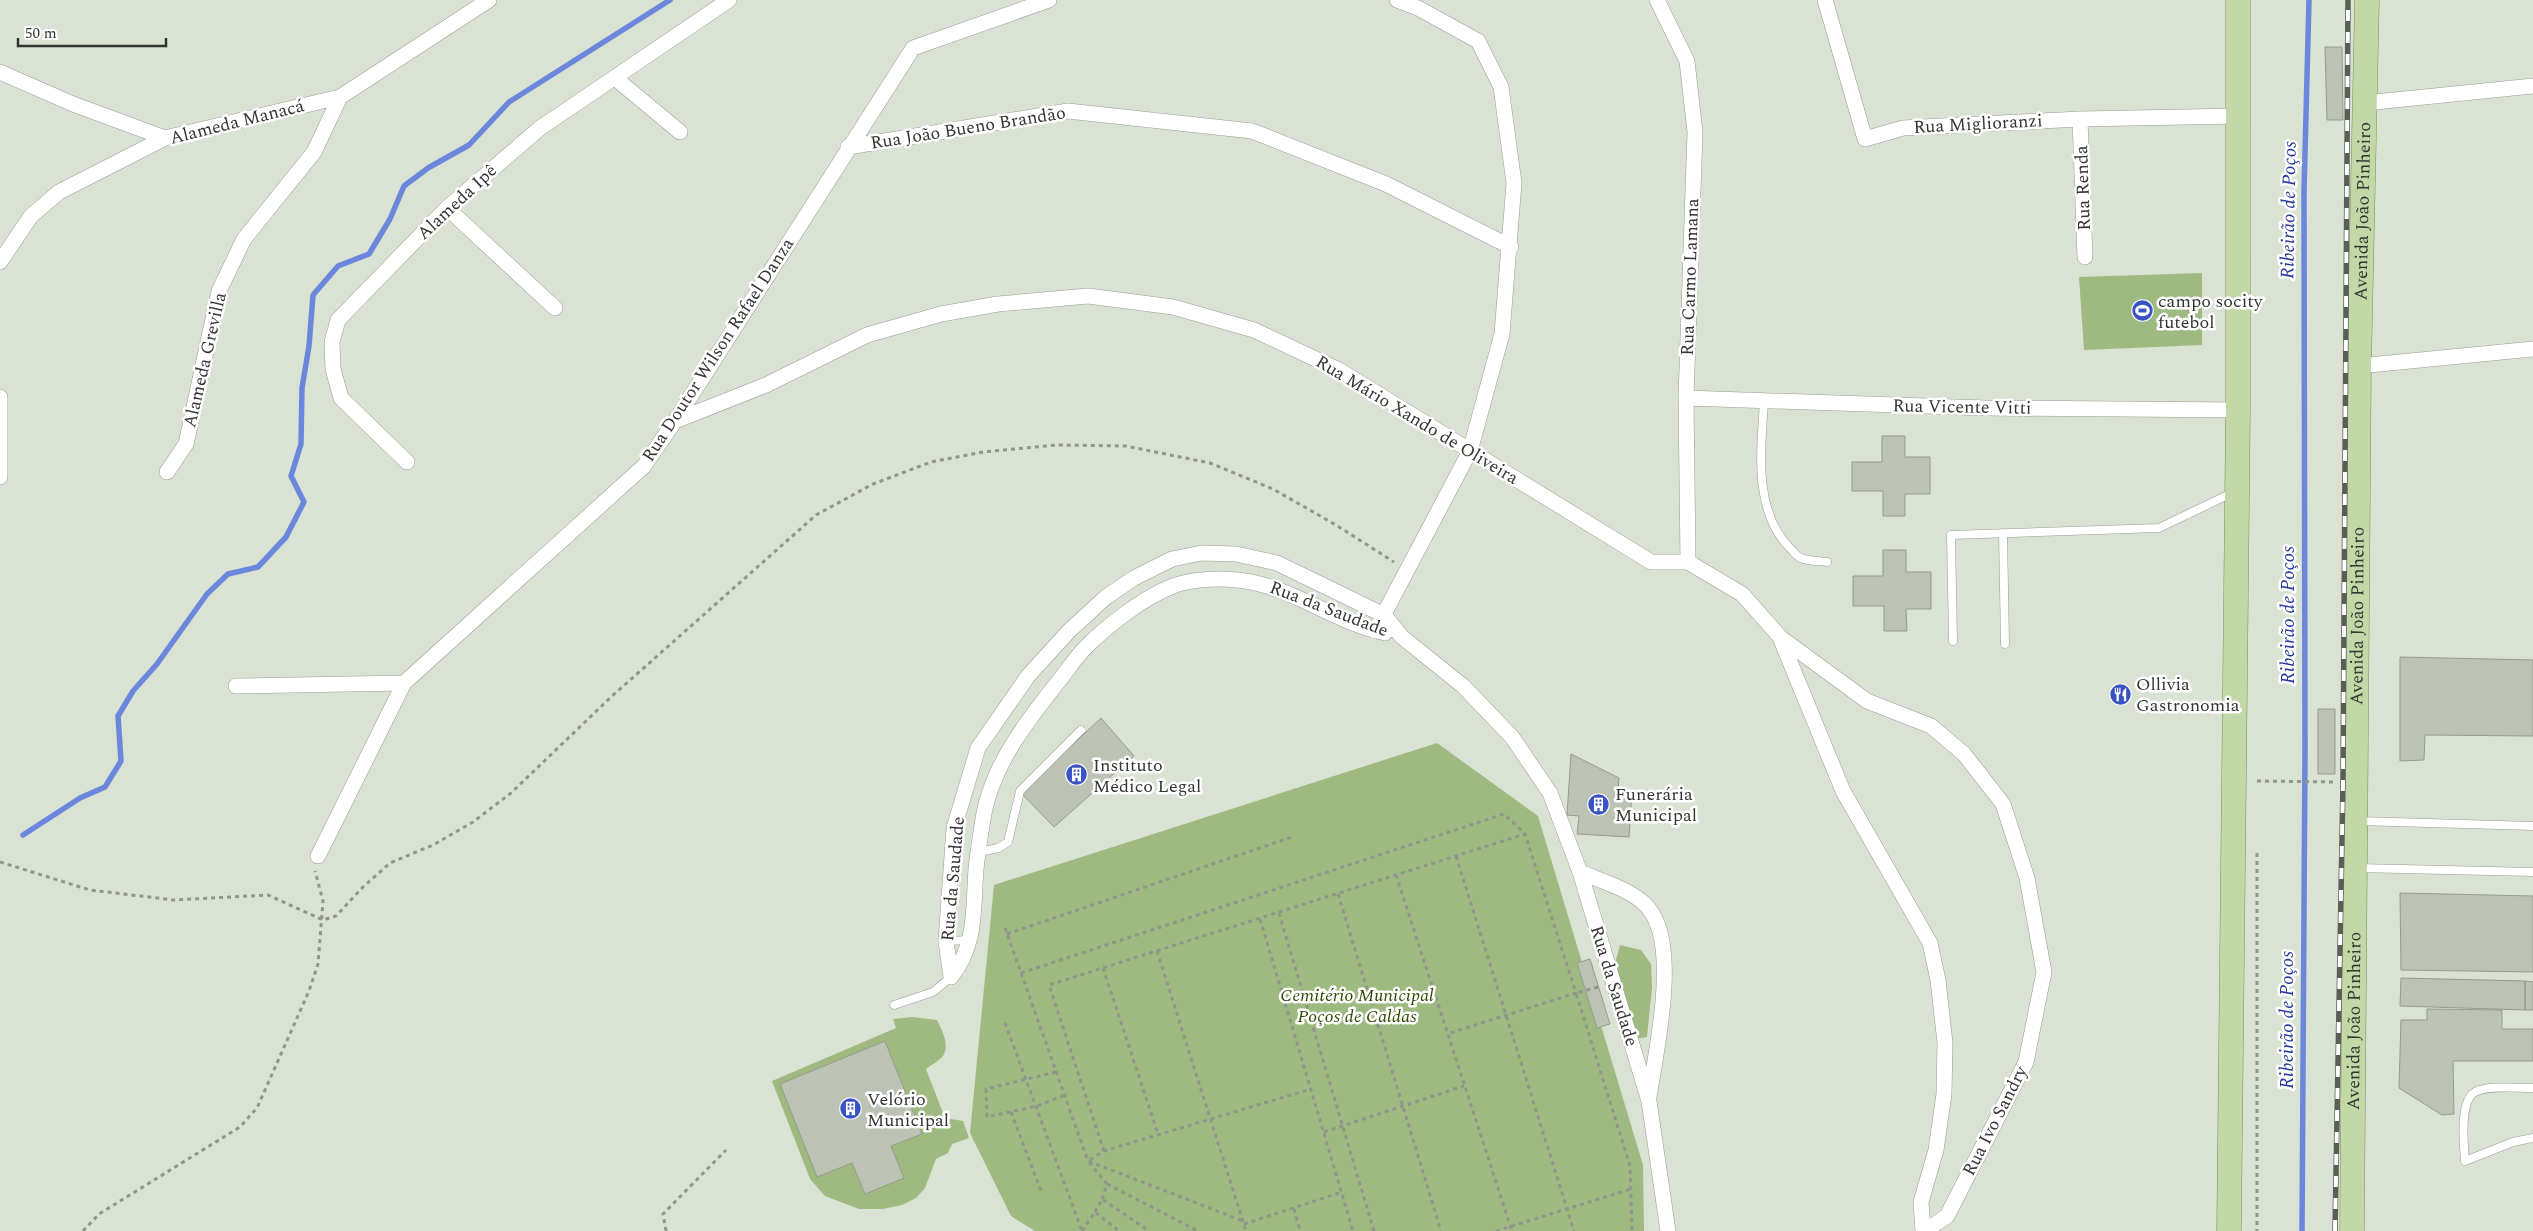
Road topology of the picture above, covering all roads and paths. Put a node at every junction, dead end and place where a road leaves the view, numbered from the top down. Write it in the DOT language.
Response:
graph roads {
  1 [pos="489,0"];
  2 [pos="729,0"];
  3 [pos="1049,0"];
  4 [pos="1397,0"];
  5 [pos="1657,0"];
  6 [pos="1825,0"];
  7 [pos="2238,0"];
  8 [pos="2367,0"];
  9 [pos="0,72"];
  10 [pos="616,78"];
  11 [pos="2533,86"];
  12 [pos="340,97"];
  13 [pos="2366,103"];
  14 [pos="2238,116"];
  15 [pos="2080,119"];
  16 [pos="680,132"];
  17 [pos="165,138"];
  18 [pos="848,147"];
  19 [pos="446,208"];
  20 [pos="1511,247"];
  21 [pos="2085,257"];
  22 [pos="0,262"];
  23 [pos="555,308"];
  24 [pos="2533,349"];
  25 [pos="2359,366"];
  26 [pos="0,397"];
  27 [pos="1686,398"];
  28 [pos="1764,402"];
  29 [pos="2238,410"];
  30 [pos="676,421"];
  31 [pos="1470,451"];
  32 [pos="407,462"];
  33 [pos="167,472"];
  34 [pos="0,478"];
  35 [pos="2236,491"];
  36 [pos="2003,533"];
  37 [pos="1688,562"];
  38 [pos="1827,562"];
  39 [pos="1407,571"];
  40 [pos="1384,615"];
  41 [pos="1375,631"];
  42 [pos="1402,637"];
  43 [pos="1781,638"];
  44 [pos="1953,641"];
  45 [pos="2005,644"];
  46 [pos="404,683"];
  47 [pos="236,686"];
  48 [pos="1081,730"];
  49 [pos="2257,781"];
  50 [pos="2343,782"];
  51 [pos="2356,821"];
  52 [pos="2533,826"];
  53 [pos="1525,834"];
  54 [pos="1292,837"];
  55 [pos="979,852"];
  56 [pos="318,856"];
  57 [pos="1456,856"];
  58 [pos="0,862"];
  59 [pos="2355,868"];
  60 [pos="1580,872"];
  61 [pos="2533,872"];
  62 [pos="1396,875"];
  63 [pos="1338,894"];
  64 [pos="1278,913"];
  65 [pos="1260,919"];
  66 [pos="323,920"];
  67 [pos="1005,928"];
  68 [pos="1007,934"];
  69 [pos="971,940"];
  70 [pos="946,942"];
  71 [pos="1157,951"];
  72 [pos="1103,968"];
  73 [pos="1020,972"];
  74 [pos="951,977"];
  75 [pos="1613,983"];
  76 [pos="1576,993"];
  77 [pos="894,1005"];
  78 [pos="1508,1015"];
  79 [pos="1005,1023"];
  80 [pos="1447,1034"];
  81 [pos="1056,1072"];
  82 [pos="1028,1079"];
  83 [pos="1464,1086"];
  84 [pos="2533,1088"];
  85 [pos="1311,1089"];
  86 [pos="1065,1095"];
  87 [pos="1648,1101"];
  88 [pos="1037,1106"];
  89 [pos="1403,1106"];
  90 [pos="1011,1112"];
  91 [pos="1211,1118"];
  92 [pos="1342,1125"];
  93 [pos="1324,1132"];
  94 [pos="1158,1134"];
  95 [pos="2533,1138"];
  96 [pos="726,1150"];
  97 [pos="1104,1151"];
  98 [pos="1088,1161"];
  99 [pos="1107,1184"];
  100 [pos="1631,1189"];
  101 [pos="1041,1191"];
  102 [pos="1342,1192"];
  103 [pos="1102,1199"];
  104 [pos="1568,1208"];
  105 [pos="1294,1209"];
  106 [pos="1095,1212"];
  107 [pos="1244,1223"];
  108 [pos="1511,1229"];
  109 [pos="83,1231"];
  110 [pos="666,1231"];
  111 [pos="1082,1231"];
  112 [pos="1119,1231"];
  113 [pos="1149,1231"];
  114 [pos="1198,1231"];
  115 [pos="1246,1231"];
  116 [pos="1300,1231"];
  117 [pos="1354,1231"];
  118 [pos="1374,1231"];
  119 [pos="1442,1231"];
  120 [pos="1496,1231"];
  121 [pos="1574,1231"];
  122 [pos="1632,1231"];
  123 [pos="1668,1231"];
  124 [pos="1924,1231"];
  125 [pos="2229,1231"];
  126 [pos="2352,1231"];
  1 -- 12 [label="street, Alameda Manacá"];
  2 -- 10 [label="street, Alameda Ipê"];
  3 -- 18 [label="street, Rua Doutor Wilson Rafael Danza"];
  4 -- 20 [label="street"];
  5 -- 27 [label="street, Rua Carmo Lamana"];
  6 -- 15 [label="street, Rua Miglioranzi"];
  7 -- 14 [label="main road"];
  8 -- 13 [label="main road, Avenida João Pinheiro"];
  9 -- 17 [label="street"];
  10 -- 16 [label="street"];
  10 -- 19 [label="street, Alameda Ipê"];
  11 -- 13 [label="street"];
  12 -- 17 [label="street, Alameda Manacá"];
  12 -- 33 [label="street, Alameda Grevilla"];
  13 -- 25 [label="main road, Avenida João Pinheiro"];
  14 -- 15 [label="street, Rua Miglioranzi"];
  14 -- 29 [label="main road"];
  15 -- 21 [label="street, Rua Renda"];
  17 -- 22 [label="street, Alameda Manacá"];
  18 -- 20 [label="street, Rua João Bueno Brandão"];
  18 -- 30 [label="street, Rua Doutor Wilson Rafael Danza"];
  19 -- 23 [label="street"];
  19 -- 32 [label="street, Alameda Ipê"];
  20 -- 31 [label="street"];
  24 -- 25 [label="street"];
  25 -- 51 [label="main road, Avenida João Pinheiro"];
  26 -- 34 [label="street"];
  27 -- 28 [label="street, Rua Vicente Vitti"];
  27 -- 37 [label="street, Rua Carmo Lamana"];
  28 -- 29 [label="street, Rua Vicente Vitti"];
  28 -- 38 [label="lane"];
  29 -- 35 [label="main road"];
  30 -- 31 [label="street, Rua Mário Xando de Oliveira"];
  30 -- 46 [label="street, Rua Doutor Wilson Rafael Danza"];
  31 -- 37 [label="street, Rua Mário Xando de Oliveira"];
  31 -- 39 [label="street"];
  35 -- 36 [label="lane"];
  35 -- 125 [label="main road"];
  36 -- 44 [label="lane"];
  36 -- 45 [label="lane"];
  37 -- 43 [label="street"];
  39 -- 40 [label="street"];
  39 -- 66 [label="path"];
  40 -- 41 [label="street"];
  40 -- 42 [label="street, Rua da Saudade"];
  40 -- 70 [label="street, Rua da Saudade"];
  41 -- 42 [label="street, Rua da Saudade"];
  41 -- 55 [label="street, Rua da Saudade"];
  42 -- 60 [label="street, Rua da Saudade"];
  43 -- 124 [label="street"];
  43 -- 124 [label="street, Rua Ivo Sandry"];
  46 -- 47 [label="street"];
  46 -- 56 [label="street, Rua Doutor Wilson Rafael Danza"];
  48 -- 55 [label="lane"];
  49 -- 50 [label="path"];
  51 -- 52 [label="lane"];
  51 -- 59 [label="main road, Avenida João Pinheiro"];
  53 -- 57 [label="path"];
  53 -- 73 [label="path"];
  53 -- 76 [label="path"];
  54 -- 68 [label="path"];
  55 -- 69 [label="street, Rua da Saudade"];
  56 -- 66 [label="path"];
  57 -- 62 [label="path"];
  57 -- 78 [label="path"];
  58 -- 66 [label="path"];
  59 -- 61 [label="lane"];
  59 -- 126 [label="main road, Avenida João Pinheiro"];
  60 -- 75 [label="street, Rua da Saudade"];
  60 -- 87 [label="street, Rua da Saudade"];
  62 -- 63 [label="path"];
  62 -- 80 [label="path"];
  63 -- 64 [label="path"];
  63 -- 89 [label="path"];
  64 -- 65 [label="path"];
  64 -- 92 [label="path"];
  65 -- 71 [label="path"];
  65 -- 85 [label="path"];
  66 -- 109 [label="path"];
  67 -- 68 [label="path"];
  68 -- 73 [label="path"];
  69 -- 70 [label="lane"];
  69 -- 74 [label="street, Rua da Saudade"];
  70 -- 74 [label="street, Rua da Saudade"];
  71 -- 72 [label="path"];
  71 -- 91 [label="path"];
  72 -- 94 [label="path"];
  72 -- 97 [label="path"];
  73 -- 81 [label="path"];
  74 -- 77 [label="lane"];
  75 -- 76 [label="path"];
  75 -- 87 [label="street, Rua da Saudade"];
  76 -- 78 [label="path"];
  76 -- 100 [label="path"];
  78 -- 80 [label="path"];
  78 -- 104 [label="path"];
  79 -- 82 [label="path"];
  80 -- 83 [label="path"];
  81 -- 82 [label="path"];
  81 -- 86 [label="path"];
  82 -- 88 [label="path"];
  82 -- 90 [label="path"];
  83 -- 89 [label="path"];
  83 -- 108 [label="path"];
  84 -- 95 [label="lane"];
  85 -- 91 [label="path"];
  85 -- 93 [label="path"];
  86 -- 88 [label="path"];
  86 -- 98 [label="path"];
  87 -- 123 [label="street, Rua da Saudade"];
  88 -- 90 [label="path"];
  88 -- 111 [label="path"];
  89 -- 92 [label="path"];
  89 -- 119 [label="path"];
  90 -- 101 [label="path"];
  91 -- 94 [label="path"];
  91 -- 107 [label="path"];
  92 -- 93 [label="path"];
  92 -- 118 [label="path"];
  93 -- 102 [label="path"];
  94 -- 97 [label="path"];
  96 -- 110 [label="path"];
  97 -- 98 [label="path"];
  98 -- 99 [label="path"];
  98 -- 107 [label="path"];
  99 -- 103 [label="path"];
  99 -- 114 [label="path"];
  100 -- 104 [label="path"];
  100 -- 122 [label="path"];
  102 -- 105 [label="path"];
  102 -- 117 [label="path"];
  103 -- 106 [label="path"];
  103 -- 113 [label="path"];
  104 -- 108 [label="path"];
  104 -- 121 [label="path"];
  105 -- 107 [label="path"];
  105 -- 116 [label="path"];
  106 -- 111 [label="path"];
  106 -- 112 [label="path"];
  107 -- 115 [label="path"];
  108 -- 120 [label="path"];
}
